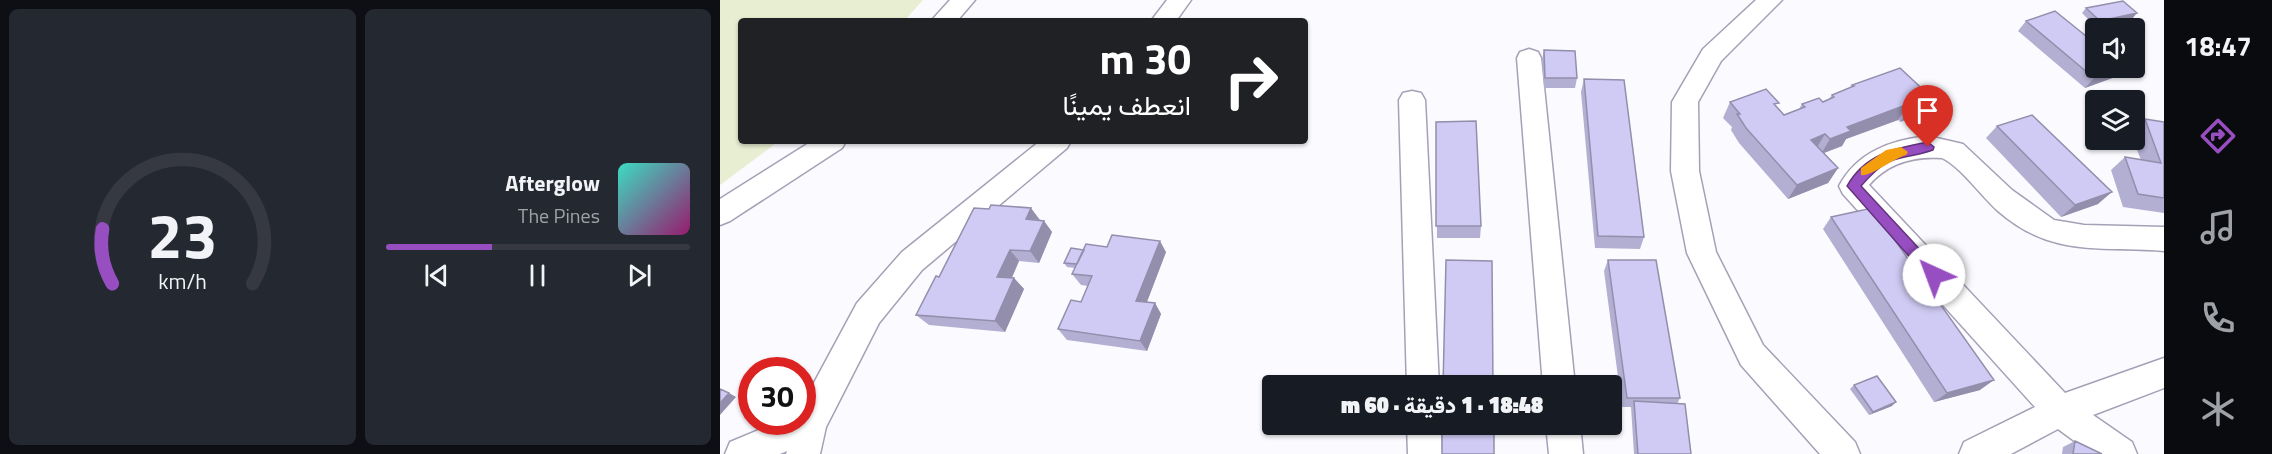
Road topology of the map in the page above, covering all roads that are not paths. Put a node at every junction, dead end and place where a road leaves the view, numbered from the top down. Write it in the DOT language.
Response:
graph roads {
  1 [pos="963,0"];
  2 [pos="1179,0"];
  3 [pos="1770,0"];
  4 [pos="946,18"];
  5 [pos="1165,18"];
  6 [pos="1529,58"];
  7 [pos="1412,100"];
  8 [pos="828,144"];
  9 [pos="1054,144"];
  10 [pos="720,213"];
  11 [pos="2164,239"];
  12 [pos="2164,373"];
  13 [pos="1423,375"];
  14 [pos="1558,375"];
  15 [pos="2060,411"];
  16 [pos="1424,435"];
  17 [pos="1564,435"];
  18 [pos="806,439"];
  19 [pos="742,454"];
  20 [pos="1425,454"];
  21 [pos="1566,454"];
  22 [pos="1843,454"];
  23 [pos="1976,454"];
  24 [pos="2120,454"];
  1 -- 4 [label="street"];
  2 -- 5 [label="street"];
  3 -- 22 [label="street"];
  6 -- 14 [label="street"];
  7 -- 13 [label="street"];
  8 -- 10 [label="street"];
  9 -- 18 [label="street"];
  11 -- 15 [label="street"];
  12 -- 15 [label="street"];
  15 -- 23 [label="street"];
  15 -- 24 [label="street"];
  16 -- 20 [label="street"];
  17 -- 21 [label="street"];
  18 -- 19 [label="street"];
}
